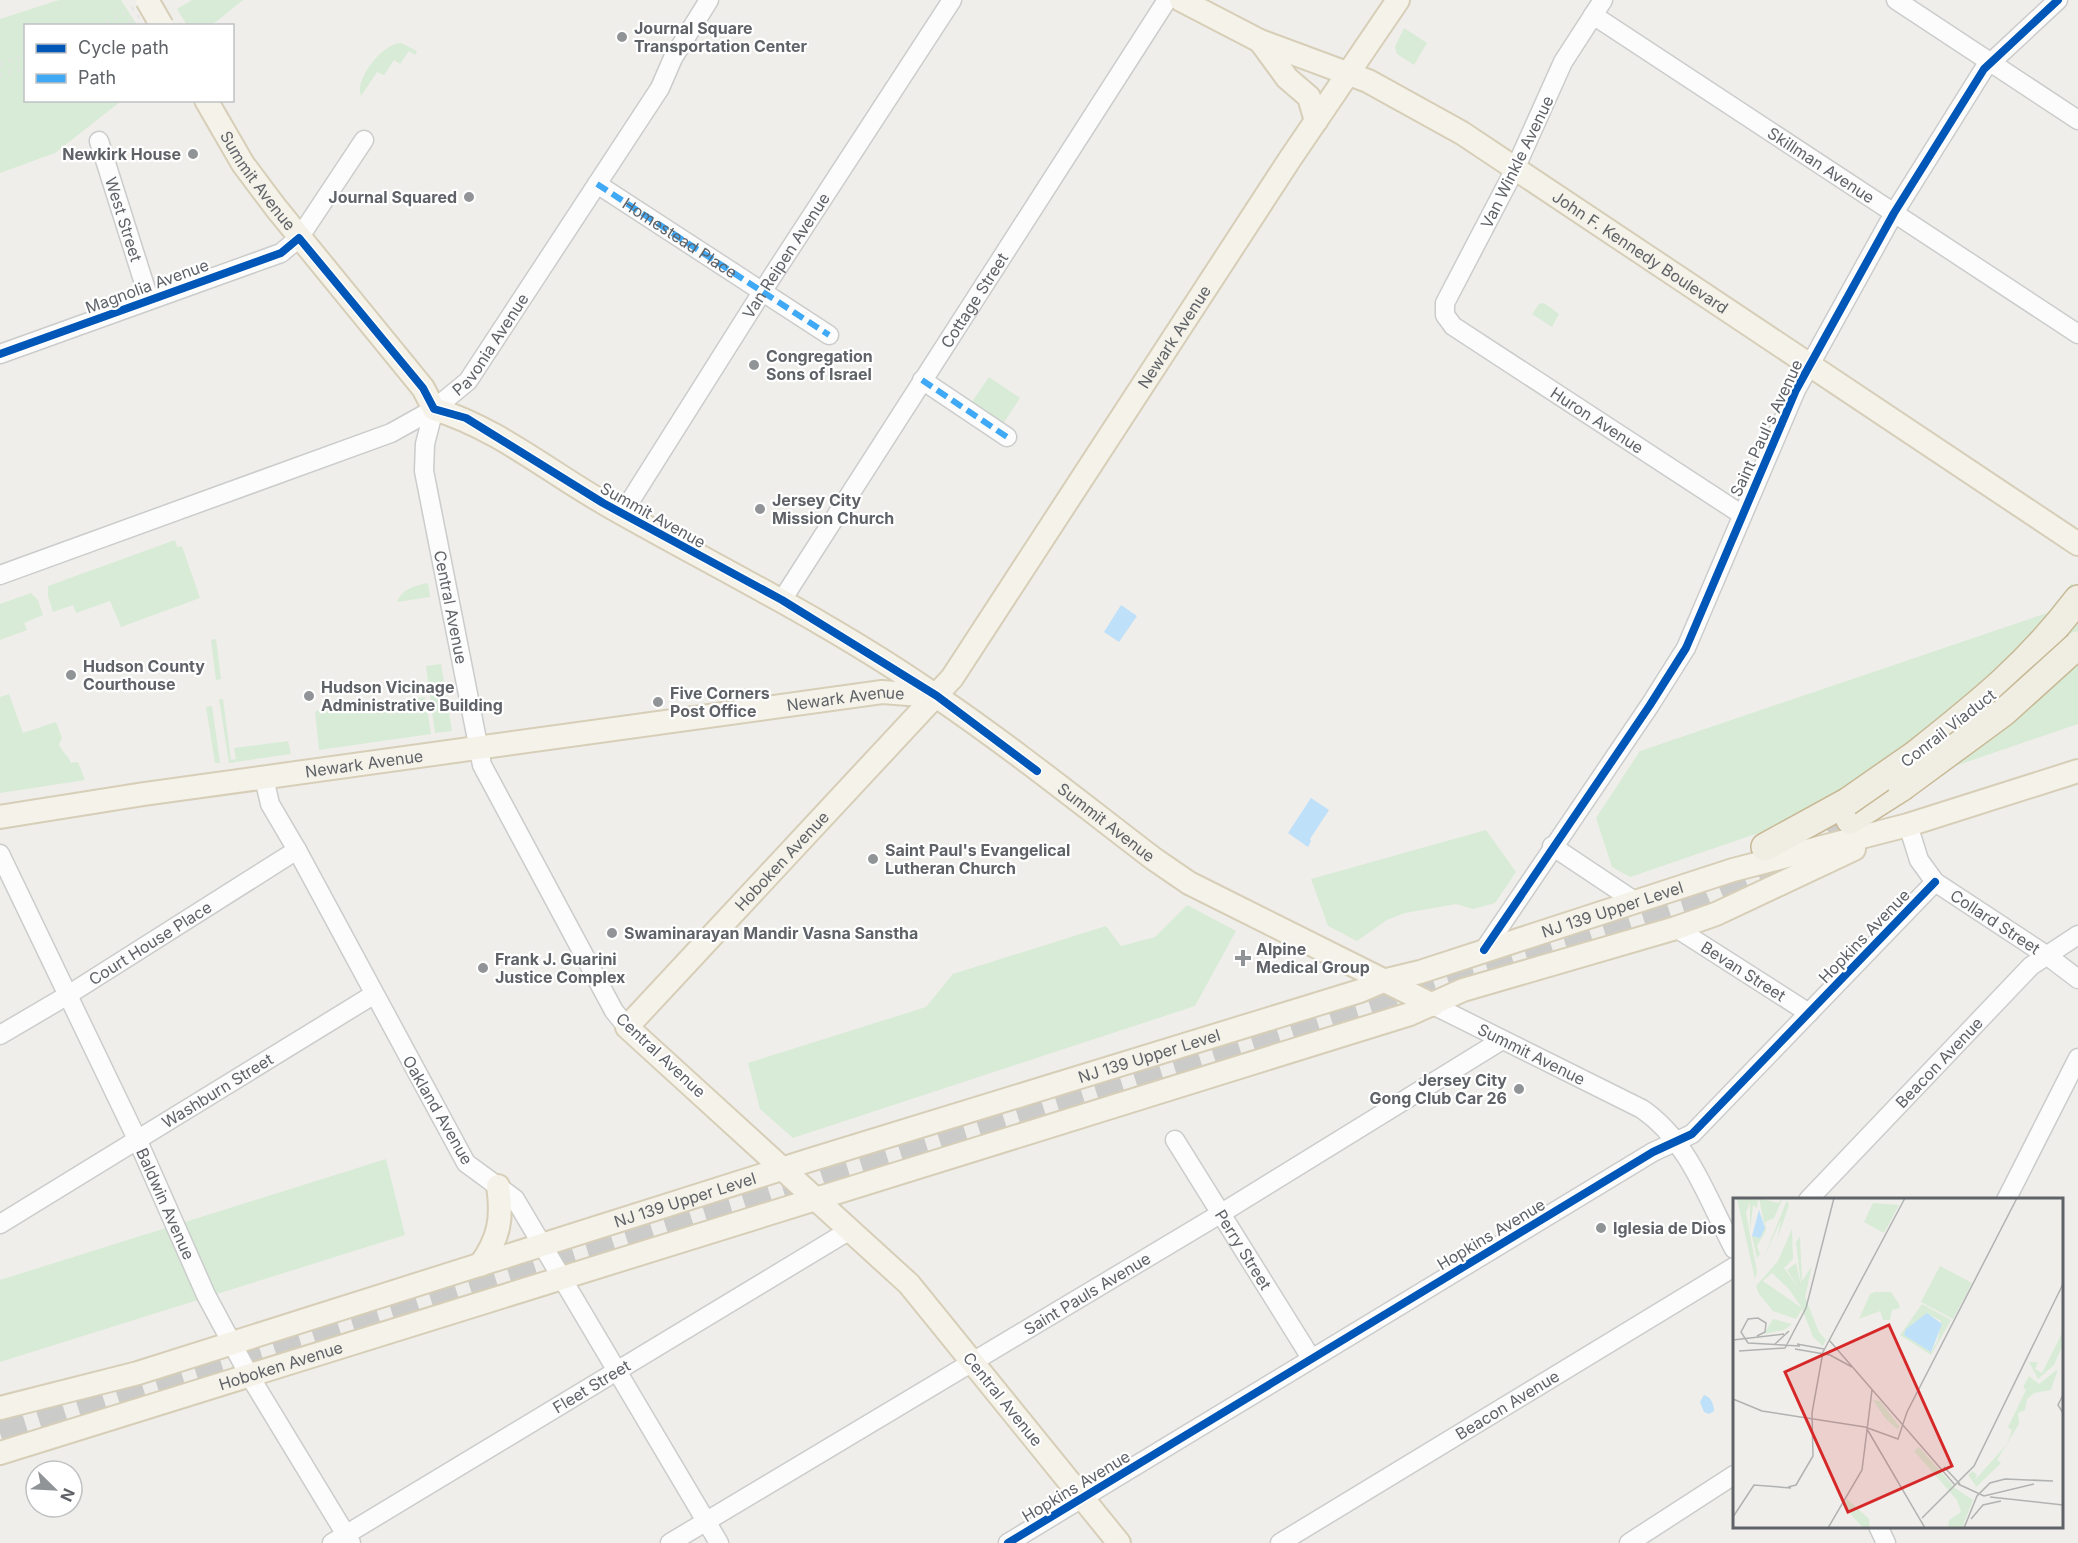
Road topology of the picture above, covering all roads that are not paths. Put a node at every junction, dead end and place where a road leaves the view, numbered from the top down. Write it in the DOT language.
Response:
graph roads {
  1 [pos="147,0"];
  2 [pos="709,0"];
  3 [pos="952,0"];
  4 [pos="1167,0"];
  5 [pos="1181,0"];
  6 [pos="1398,0"];
  7 [pos="1896,0"];
  8 [pos="2058,0"];
  9 [pos="1598,8"];
  10 [pos="161,24"];
  11 [pos="1260,41"];
  12 [pos="1990,62"];
  13 [pos="1349,73"];
  14 [pos="207,102"];
  15 [pos="2078,120"];
  16 [pos="1316,121"];
  17 [pos="364,140"];
  18 [pos="99,141"];
  19 [pos="1515,170"];
  20 [pos="597,184"];
  21 [pos="1894,213"];
  22 [pos="299,238"];
  23 [pos="762,292"];
  24 [pos="149,299"];
  25 [pos="1453,326"];
  26 [pos="2078,334"];
  27 [pos="829,335"];
  28 [pos="0,354"];
  29 [pos="1809,365"];
  30 [pos="922,380"];
  31 [pos="434,409"];
  32 [pos="1007,437"];
  33 [pos="622,514"];
  34 [pos="1742,514"];
  35 [pos="2078,544"];
  36 [pos="0,575"];
  37 [pos="2078,599"];
  38 [pos="782,600"];
  39 [pos="2065,636"];
  40 [pos="937,696"];
  41 [pos="478,747"];
  42 [pos="2078,771"];
  43 [pos="264,778"];
  44 [pos="1848,811"];
  45 [pos="0,818"];
  46 [pos="1908,825"];
  47 [pos="1552,846"];
  48 [pos="1765,847"];
  49 [pos="297,850"];
  50 [pos="0,854"];
  51 [pos="1935,882"];
  52 [pos="1636,902"];
  53 [pos="1676,928"];
  54 [pos="2078,935"];
  55 [pos="1484,950"];
  56 [pos="2049,957"];
  57 [pos="2078,979"];
  58 [pos="1383,981"];
  59 [pos="68,995"];
  60 [pos="373,995"];
  61 [pos="1433,1005"];
  62 [pos="1809,1013"];
  63 [pos="627,1027"];
  64 [pos="0,1035"];
  65 [pos="1502,1040"];
  66 [pos="2078,1058"];
  67 [pos="137,1138"];
  68 [pos="1175,1140"];
  69 [pos="1678,1142"];
  70 [pos="784,1169"];
  71 [pos="498,1186"];
  72 [pos="1810,1198"];
  73 [pos="2007,1198"];
  74 [pos="816,1199"];
  75 [pos="1220,1214"];
  76 [pos="0,1224"];
  77 [pos="850,1230"];
  78 [pos="542,1246"];
  79 [pos="1733,1247"];
  80 [pos="480,1265"];
  81 [pos="1733,1268"];
  82 [pos="560,1277"];
  83 [pos="232,1344"];
  84 [pos="1311,1358"];
  85 [pos="973,1361"];
  86 [pos="617,1372"];
  87 [pos="249,1375"];
  88 [pos="0,1408"];
  89 [pos="0,1453"];
  90 [pos="1733,1476"];
  91 [pos="1083,1498"];
  92 [pos="706,1521"];
  93 [pos="1878,1528"];
  94 [pos="343,1540"];
  95 [pos="670,1543"];
  96 [pos="719,1543"];
  97 [pos="1008,1543"];
  98 [pos="1119,1543"];
  99 [pos="1280,1543"];
  100 [pos="1629,1543"];
  101 [pos="1886,1543"];
  1 -- 10 [label="main road, bridge"];
  2 -- 20 [label="street, Pavonia Avenue"];
  3 -- 23 [label="street, Van Reipen Avenue"];
  4 -- 30 [label="street, Cottage Street"];
  5 -- 11 [label="main road, John F. Kennedy Boulevard"];
  6 -- 13 [label="main road, Newark Avenue"];
  7 -- 12 [label="street"];
  8 -- 12 [label="street, Saint Paul's Avenue"];
  9 -- 19 [label="street, Van Winkle Avenue"];
  9 -- 21 [label="street, Skillman Avenue"];
  11 -- 13 [label="main road, John F. Kennedy Boulevard"];
  11 -- 16 [label="main road"];
  12 -- 15 [label="street"];
  12 -- 21 [label="street, Saint Paul's Avenue"];
  13 -- 16 [label="main road, Newark Avenue"];
  13 -- 19 [label="main road, John F. Kennedy Boulevard"];
  14 -- 22 [label="main road, Summit Avenue"];
  16 -- 40 [label="main road, Newark Avenue"];
  17 -- 22 [label="street, Magnolia Avenue"];
  18 -- 24 [label="street, West Street"];
  19 -- 25 [label="street, Van Winkle Avenue"];
  19 -- 29 [label="main road, John F. Kennedy Boulevard"];
  20 -- 23 [label="street, Homestead Place"];
  20 -- 31 [label="street, Pavonia Avenue"];
  21 -- 26 [label="street, Skillman Avenue"];
  21 -- 29 [label="street, Saint Paul's Avenue"];
  22 -- 24 [label="street, Magnolia Avenue"];
  22 -- 31 [label="main road, Summit Avenue"];
  23 -- 27 [label="street, Homestead Place"];
  23 -- 33 [label="street, Van Reipen Avenue"];
  24 -- 28 [label="street, Magnolia Avenue"];
  25 -- 34 [label="street, Huron Avenue"];
  29 -- 34 [label="street, Saint Paul's Avenue"];
  29 -- 35 [label="main road, John F. Kennedy Boulevard"];
  30 -- 32 [label="street"];
  30 -- 38 [label="street, Cottage Street"];
  31 -- 33 [label="main road, Summit Avenue"];
  31 -- 36 [label="street, Pavonia Avenue"];
  31 -- 41 [label="street, Central Avenue"];
  33 -- 38 [label="main road, Summit Avenue"];
  34 -- 47 [label="street, Saint Paul's Avenue"];
  37 -- 39 [label="highway"];
  38 -- 40 [label="main road, Summit Avenue"];
  39 -- 44 [label="highway, Conrail Viaduct, bridge"];
  39 -- 44 [label="highway, Conrail Viaduct, bridge"];
  40 -- 41 [label="main road, Newark Avenue"];
  40 -- 58 [label="main road, Summit Avenue"];
  40 -- 63 [label="main road, Hoboken Avenue"];
  41 -- 43 [label="main road, Newark Avenue"];
  41 -- 63 [label="street, Central Avenue"];
  42 -- 46 [label="main road, NJ 139 Upper Level"];
  43 -- 45 [label="main road, Newark Avenue"];
  43 -- 49 [label="street, Oakland Avenue"];
  44 -- 48 [label="highway"];
  46 -- 51 [label="street, Collard Street"];
  46 -- 52 [label="main road, NJ 139 Upper Level"];
  46 -- 53 [label="main road, NJ 139 Upper Level"];
  47 -- 52 [label="street"];
  47 -- 55 [label="street, Saint Paul's Avenue"];
  49 -- 59 [label="street, Court House Place"];
  49 -- 60 [label="street, Oakland Avenue"];
  50 -- 59 [label="street, Baldwin Avenue"];
  51 -- 56 [label="street, Collard Street"];
  51 -- 62 [label="street, Hopkins Avenue"];
  52 -- 55 [label="main road, NJ 139 Upper Level"];
  53 -- 61 [label="main road, NJ 139 Upper Level"];
  53 -- 62 [label="street, Bevan Street"];
  54 -- 56 [label="street, Beacon Avenue"];
  55 -- 58 [label="main road, NJ 139 Upper Level"];
  56 -- 57 [label="street, Collard Street"];
  56 -- 72 [label="street, Beacon Avenue"];
  58 -- 61 [label="main road, Summit Avenue"];
  58 -- 70 [label="main road, NJ 139 Upper Level"];
  59 -- 64 [label="street, Court House Place"];
  59 -- 67 [label="street, Baldwin Avenue"];
  60 -- 67 [label="street, Washburn Street"];
  60 -- 71 [label="street, Oakland Avenue"];
  61 -- 65 [label="street, Summit Avenue"];
  61 -- 74 [label="main road, NJ 139 Upper Level"];
  62 -- 69 [label="street, Hopkins Avenue"];
  63 -- 70 [label="main road, Central Avenue"];
  65 -- 69 [label="street, Summit Avenue"];
  65 -- 75 [label="street, Saint Pauls Avenue"];
  66 -- 73 [label="street"];
  67 -- 76 [label="street, Washburn Street"];
  67 -- 83 [label="street, Baldwin Avenue"];
  68 -- 75 [label="street, Perry Street"];
  69 -- 79 [label="street, Summit Avenue"];
  69 -- 84 [label="street, Hopkins Avenue"];
  70 -- 74 [label="main road, Central Avenue"];
  70 -- 78 [label="main road, NJ 139 Upper Level"];
  71 -- 78 [label="street, Oakland Avenue"];
  71 -- 80 [label="main road"];
  74 -- 77 [label="main road, Central Avenue"];
  74 -- 82 [label="main road, NJ 139 Upper Level"];
  75 -- 84 [label="street, Perry Street"];
  75 -- 85 [label="street, Saint Pauls Avenue"];
  77 -- 85 [label="main road, Central Avenue"];
  77 -- 86 [label="street, Fleet Street"];
  78 -- 80 [label="main road, NJ 139 Upper Level"];
  78 -- 82 [label="street, Oakland Avenue"];
  80 -- 83 [label="main road, NJ 139 Upper Level"];
  81 -- 99 [label="street, Beacon Avenue"];
  82 -- 86 [label="street, Oakland Avenue"];
  82 -- 87 [label="main road, Hoboken Avenue"];
  83 -- 87 [label="street, Baldwin Avenue"];
  83 -- 88 [label="main road"];
  84 -- 91 [label="street, Hopkins Avenue"];
  85 -- 91 [label="main road, Central Avenue"];
  85 -- 92 [label="street, Saint Pauls Avenue"];
  86 -- 92 [label="street, Oakland Avenue"];
  86 -- 94 [label="street, Fleet Street"];
  87 -- 89 [label="main road, Hoboken Avenue"];
  87 -- 94 [label="street, Baldwin Avenue"];
  90 -- 100 [label="street"];
  91 -- 97 [label="street, Hopkins Avenue"];
  91 -- 98 [label="main road, Central Avenue"];
  92 -- 95 [label="street, Saint Pauls Avenue"];
  92 -- 96 [label="street, Oakland Avenue"];
  93 -- 101 [label="street"];
}
